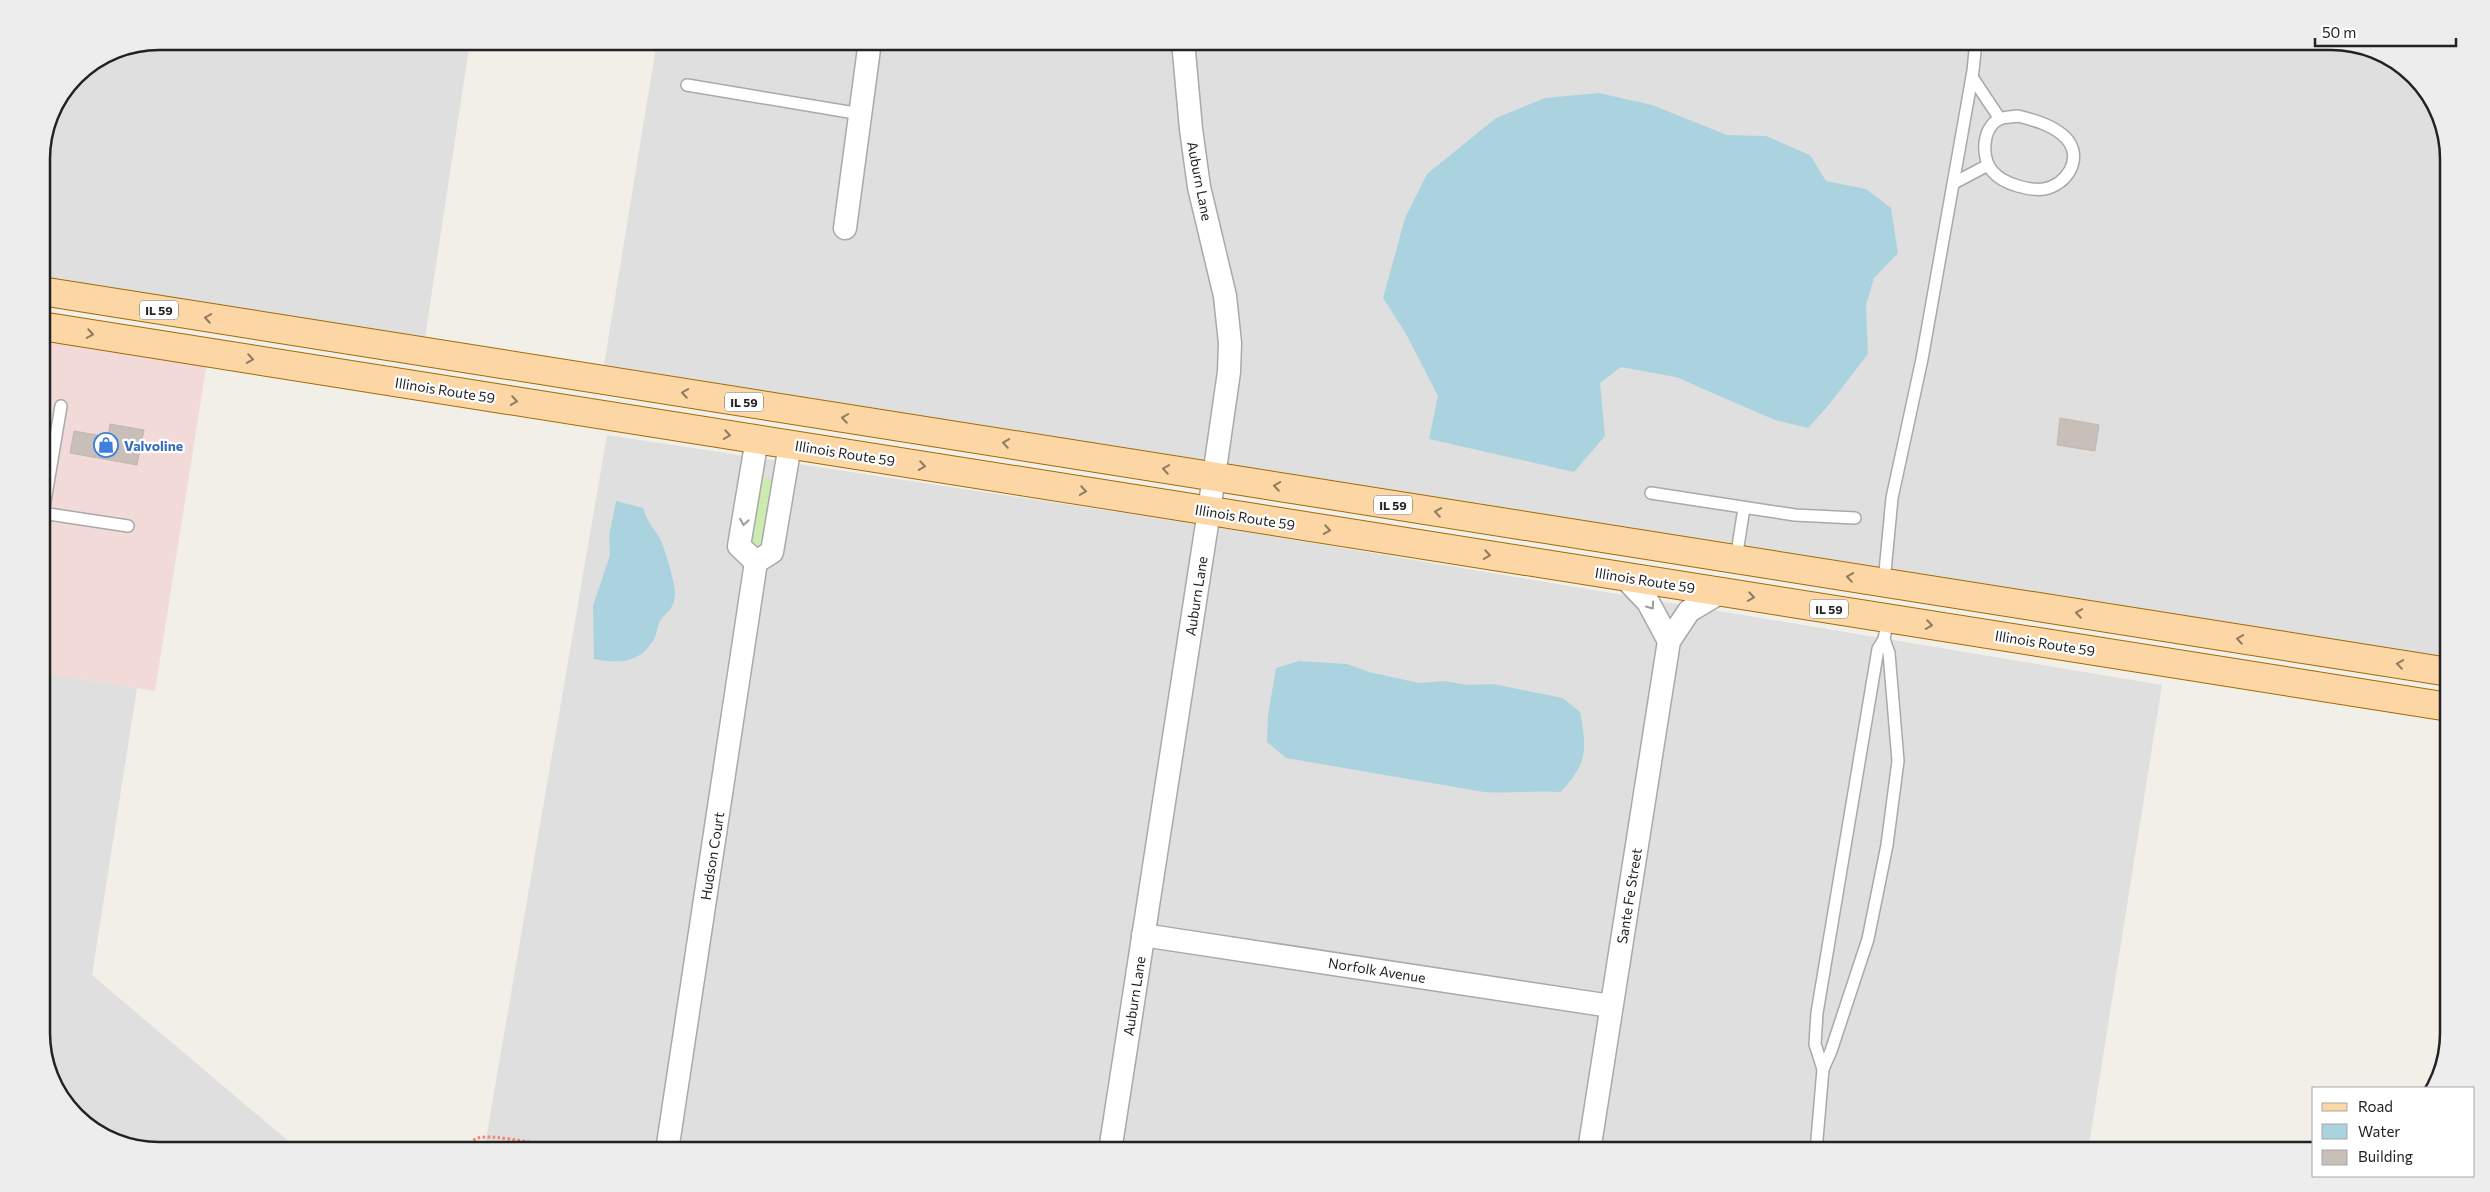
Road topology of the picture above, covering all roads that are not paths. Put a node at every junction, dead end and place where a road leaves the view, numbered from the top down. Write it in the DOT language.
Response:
graph roads {
  1 [pos="869,50"];
  2 [pos="1184,50"];
  3 [pos="1975,50"];
  4 [pos="1972,77"];
  5 [pos="687,85"];
  6 [pos="860,114"];
  7 [pos="2000,119"];
  8 [pos="1988,165"];
  9 [pos="1954,184"];
  10 [pos="845,228"];
  11 [pos="50,292"];
  12 [pos="50,327"];
  13 [pos="61,406"];
  14 [pos="757,440"];
  15 [pos="790,445"];
  16 [pos="50,468"];
  17 [pos="1214,476"];
  18 [pos="1650,493"];
  19 [pos="1744,508"];
  20 [pos="1209,511"];
  21 [pos="50,514"];
  22 [pos="1855,518"];
  23 [pos="128,526"];
  24 [pos="1736,559"];
  25 [pos="756,562"];
  26 [pos="1624,577"];
  27 [pos="1884,582"];
  28 [pos="1722,592"];
  29 [pos="1886,628"];
  30 [pos="1669,641"];
  31 [pos="2440,671"];
  32 [pos="2440,706"];
  33 [pos="1143,935"];
  34 [pos="1611,1006"];
  35 [pos="1822,1069"];
  36 [pos="668,1142"];
  37 [pos="1111,1142"];
  38 [pos="1590,1142"];
  39 [pos="1817,1142"];
  1 -- 6 [label="street"];
  2 -- 17 [label="street, Auburn Lane"];
  3 -- 4 [label="lane"];
  4 -- 7 [label="lane"];
  4 -- 9 [label="lane"];
  5 -- 6 [label="lane"];
  6 -- 10 [label="street"];
  7 -- 8 [label="lane"];
  7 -- 8 [label="lane"];
  8 -- 9 [label="lane"];
  9 -- 27 [label="lane"];
  17 -- 11 [label="main road, IL 59, one-way"];
  12 -- 14 [label="main road, Illinois Route 59 / IL 59, one-way"];
  13 -- 16 [label="lane"];
  14 -- 15 [label="main road, Illinois Route 59 / IL 59"];
  14 -- 25 [label="street, one-way"];
  15 -- 20 [label="main road, Illinois Route 59 / IL 59, one-way"];
  15 -- 25 [label="street"];
  17 -- 20 [label="street, Auburn Lane"];
  24 -- 17 [label="main road, IL 59, one-way"];
  18 -- 19 [label="lane"];
  19 -- 22 [label="lane"];
  19 -- 24 [label="lane"];
  20 -- 26 [label="main road, Illinois Route 59 / IL 59, one-way"];
  20 -- 33 [label="street, Auburn Lane"];
  21 -- 23 [label="lane"];
  27 -- 24 [label="main road, IL 59, one-way"];
  25 -- 36 [label="street, Hudson Court"];
  26 -- 28 [label="main road, Illinois Route 59 / IL 59"];
  26 -- 30 [label="street, one-way"];
  31 -- 27 [label="main road, IL 59, one-way"];
  28 -- 29 [label="main road, Illinois Route 59 / IL 59, one-way"];
  28 -- 30 [label="street, Sante Fe Street"];
  29 -- 32 [label="main road, Illinois Route 59 / IL 59, one-way"];
  29 -- 35 [label="lane"];
  29 -- 35 [label="lane"];
  30 -- 34 [label="street, Sante Fe Street"];
  33 -- 34 [label="street, Norfolk Avenue"];
  33 -- 37 [label="street, Auburn Lane"];
  34 -- 38 [label="street, Sante Fe Street"];
  35 -- 39 [label="lane"];
}
